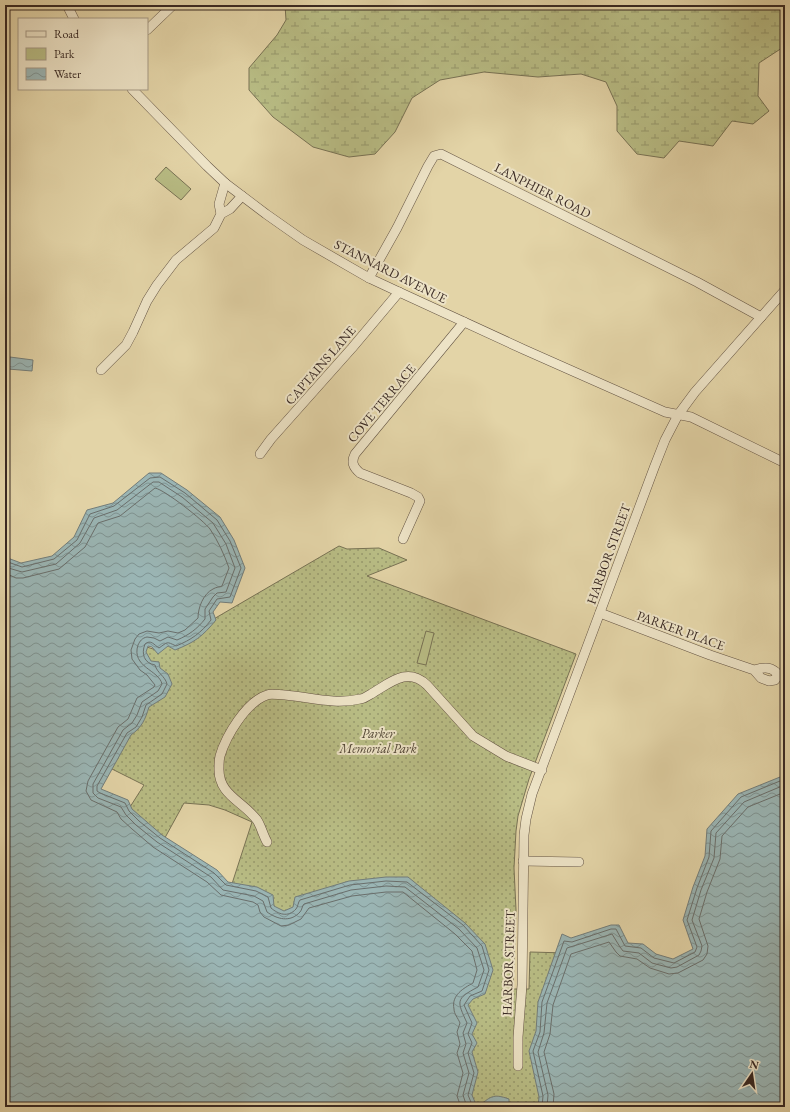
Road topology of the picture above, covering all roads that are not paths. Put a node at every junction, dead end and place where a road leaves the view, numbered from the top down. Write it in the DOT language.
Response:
graph roads {
  1 [pos="67,5"];
  2 [pos="173,5"];
  3 [pos="74,18"];
  4 [pos="148,29"];
  5 [pos="133,90"];
  6 [pos="225,183"];
  7 [pos="242,196"];
  8 [pos="221,214"];
  9 [pos="369,278"];
  10 [pos="785,290"];
  11 [pos="399,292"];
  12 [pos="761,317"];
  13 [pos="464,322"];
  14 [pos="101,370"];
  15 [pos="678,415"];
  16 [pos="260,454"];
  17 [pos="785,463"];
  18 [pos="403,539"];
  19 [pos="600,613"];
  20 [pos="754,670"];
  21 [pos="542,770"];
  22 [pos="266,842"];
  23 [pos="523,861"];
  24 [pos="579,862"];
  25 [pos="518,1066"];
  1 -- 3 [label="street"];
  2 -- 4 [label="street"];
  5 -- 6 [label="street, STANNARD AVENUE"];
  6 -- 7 [label="street, STANNARD AVENUE"];
  6 -- 8 [label="street"];
  7 -- 8 [label="street"];
  7 -- 9 [label="street, STANNARD AVENUE"];
  8 -- 14 [label="street"];
  9 -- 11 [label="street, STANNARD AVENUE"];
  9 -- 12 [label="street, LANPHIER ROAD"];
  10 -- 12 [label="street, HARBOR STREET"];
  11 -- 13 [label="street, STANNARD AVENUE"];
  11 -- 16 [label="street, CAPTAINS LANE"];
  12 -- 15 [label="street, HARBOR STREET"];
  13 -- 15 [label="street, STANNARD AVENUE"];
  13 -- 18 [label="street, COVE TERRACE"];
  15 -- 17 [label="street, STANNARD AVENUE"];
  15 -- 19 [label="street, HARBOR STREET"];
  19 -- 20 [label="street, PARKER PLACE"];
  19 -- 21 [label="street, HARBOR STREET"];
  21 -- 22 [label="street"];
  21 -- 23 [label="street, HARBOR STREET"];
  23 -- 24 [label="street"];
  23 -- 25 [label="street, HARBOR STREET"];
}
